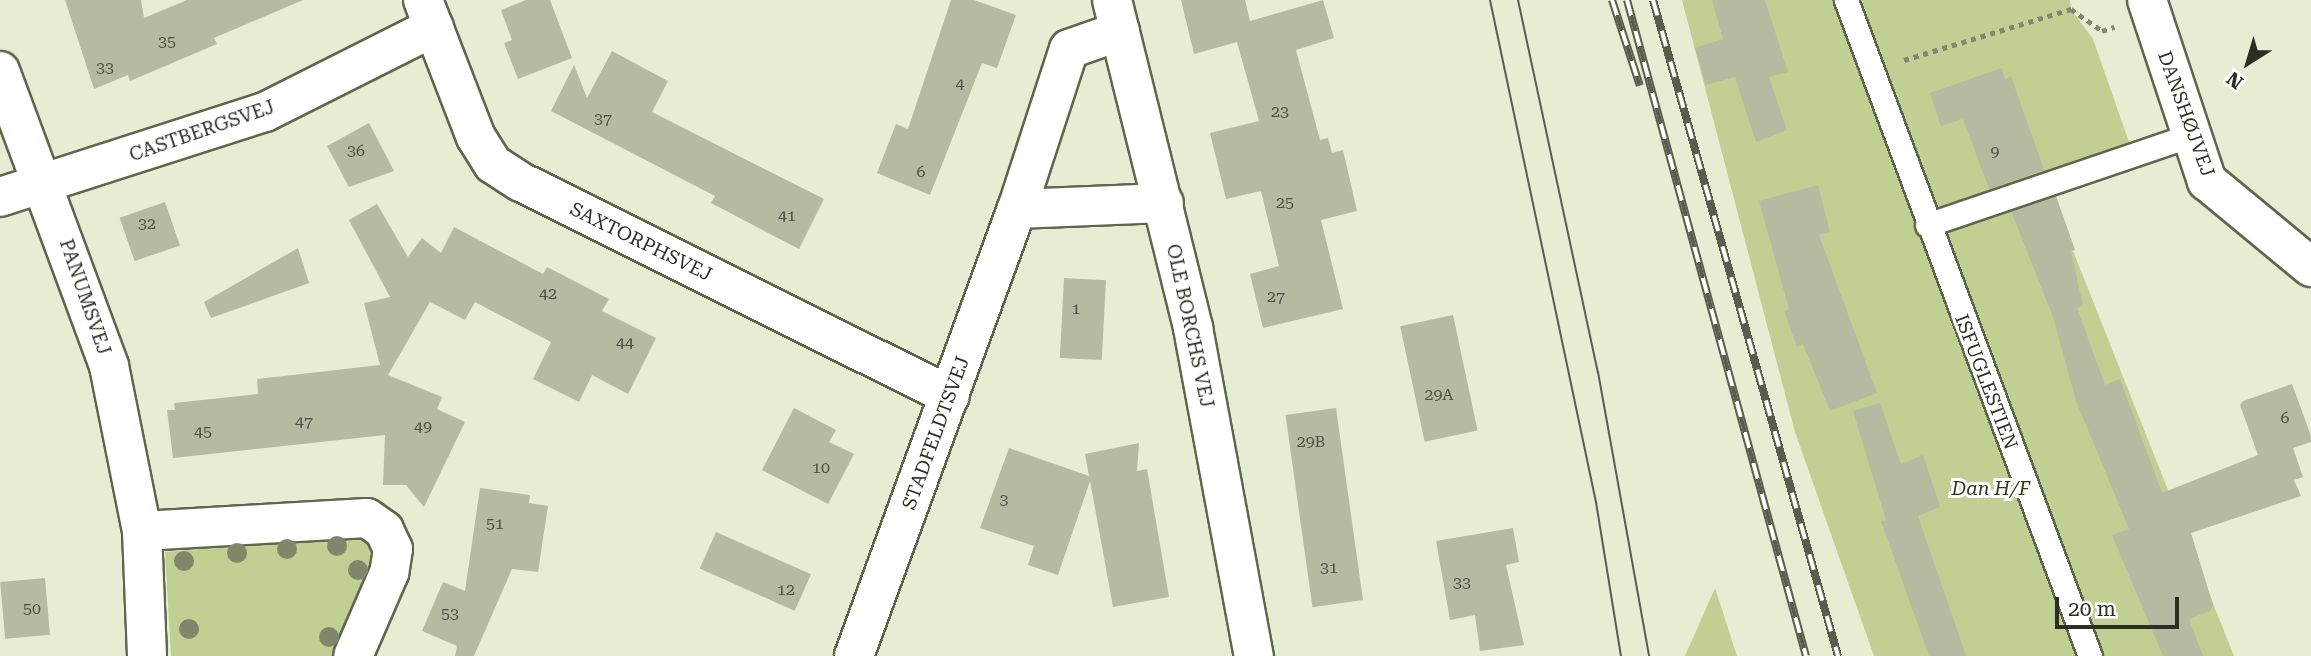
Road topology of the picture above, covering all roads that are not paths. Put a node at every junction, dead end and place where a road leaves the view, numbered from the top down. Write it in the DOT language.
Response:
graph roads {
  1 [pos="1846,0"];
  2 [pos="2147,0"];
  3 [pos="429,14"];
  4 [pos="1116,15"];
  5 [pos="0,71"];
  6 [pos="2191,135"];
  7 [pos="45,183"];
  8 [pos="0,197"];
  9 [pos="1164,203"];
  10 [pos="1017,209"];
  11 [pos="1927,225"];
  12 [pos="2311,267"];
  13 [pos="950,396"];
  14 [pos="142,531"];
  15 [pos="147,656"];
  16 [pos="353,656"];
  17 [pos="854,656"];
  18 [pos="1254,656"];
  19 [pos="2090,656"];
  1 -- 11 [label="lane, ISFUGLESTIEN"];
  2 -- 6 [label="street, DANSHØJVEJ"];
  3 -- 7 [label="street, CASTBERGSVEJ"];
  3 -- 13 [label="street, SAXTORPHSVEJ"];
  4 -- 9 [label="street, OLE BORCHS VEJ"];
  4 -- 10 [label="street, STADFELDTSVEJ"];
  5 -- 7 [label="street, PANUMSVEJ"];
  6 -- 11 [label="lane"];
  6 -- 12 [label="street, DANSHØJVEJ"];
  7 -- 8 [label="street, CASTBERGSVEJ"];
  7 -- 14 [label="street, PANUMSVEJ"];
  9 -- 10 [label="street"];
  9 -- 18 [label="street, OLE BORCHS VEJ"];
  10 -- 13 [label="street, STADFELDTSVEJ"];
  11 -- 19 [label="lane, ISFUGLESTIEN"];
  13 -- 17 [label="street, STADFELDTSVEJ"];
  14 -- 15 [label="street, PANUMSVEJ"];
  14 -- 16 [label="street"];
}
